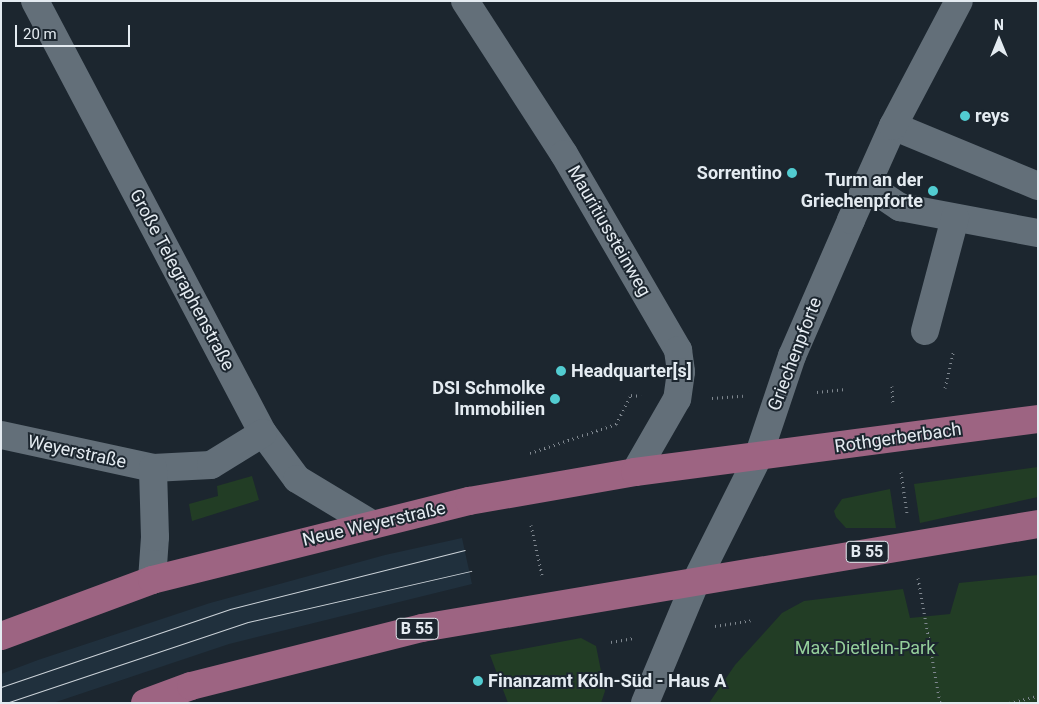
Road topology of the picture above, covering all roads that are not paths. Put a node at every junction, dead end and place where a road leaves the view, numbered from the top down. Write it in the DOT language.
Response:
graph roads {
  1 [pos="35,1"];
  2 [pos="465,1"];
  3 [pos="959,1"];
  4 [pos="893,126"];
  5 [pos="867,186"];
  6 [pos="1038,186"];
  7 [pos="956,218"];
  8 [pos="1038,233"];
  9 [pos="925,331"];
  10 [pos="1038,419"];
  11 [pos="263,433"];
  12 [pos="1,435"];
  13 [pos="758,457"];
  14 [pos="154,468"];
  15 [pos="635,472"];
  16 [pos="370,523"];
  17 [pos="1038,524"];
  18 [pos="152,580"];
  19 [pos="696,581"];
  20 [pos="1,636"];
  21 [pos="144,703"];
  22 [pos="645,703"];
  1 -- 11 [label="street, Große Telegraphenstraße"];
  2 -- 15 [label="street, Mauritiussteinweg"];
  3 -- 4 [label="street, Griechenpforte"];
  4 -- 5 [label="street, Griechenpforte"];
  4 -- 6 [label="street"];
  5 -- 7 [label="street"];
  5 -- 13 [label="street, Griechenpforte"];
  7 -- 8 [label="street"];
  7 -- 9 [label="street"];
  10 -- 13 [label="main road, Rothgerberbach"];
  11 -- 14 [label="street, Weyerstraße"];
  11 -- 16 [label="street, Große Telegraphenstraße"];
  12 -- 14 [label="street, Weyerstraße"];
  13 -- 15 [label="main road, Neue Weyerstraße"];
  13 -- 19 [label="street, Griechenpforte"];
  14 -- 18 [label="street"];
  15 -- 16 [label="main road, Neue Weyerstraße"];
  16 -- 18 [label="main road, Neue Weyerstraße"];
  17 -- 19 [label="main road, B 55"];
  18 -- 20 [label="main road, Neue Weyerstraße"];
  19 -- 21 [label="main road, B 55"];
  19 -- 22 [label="street, Griechenpforte"];
}
